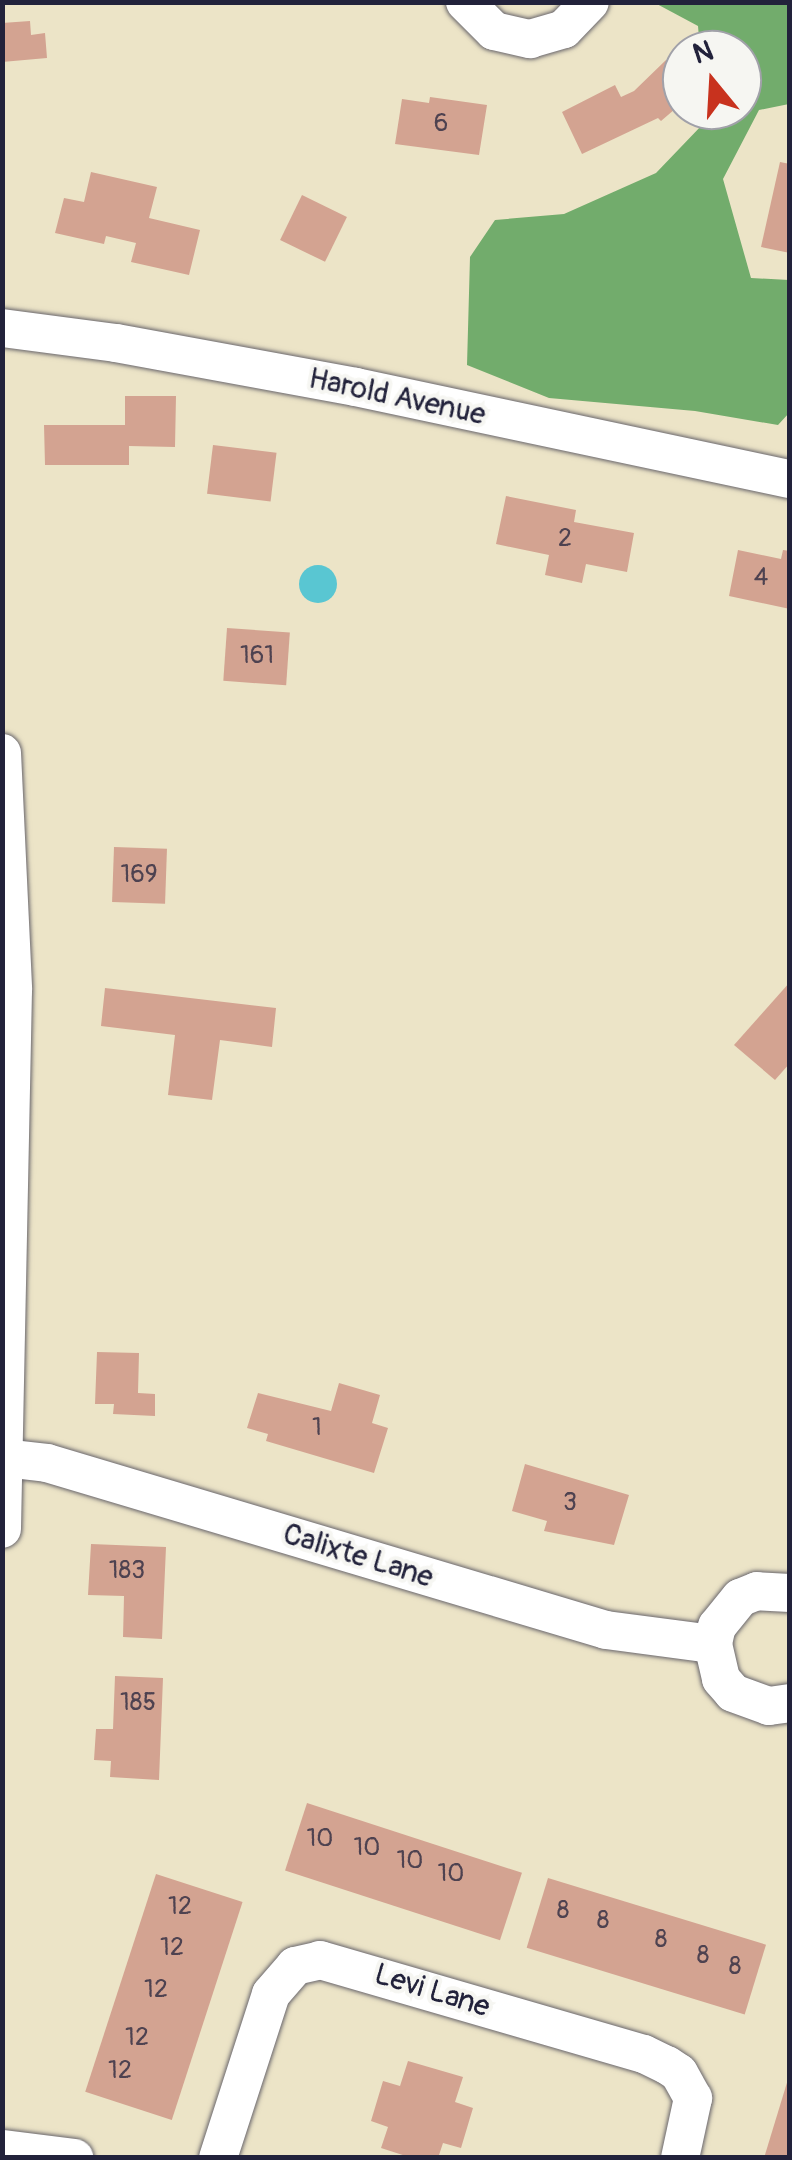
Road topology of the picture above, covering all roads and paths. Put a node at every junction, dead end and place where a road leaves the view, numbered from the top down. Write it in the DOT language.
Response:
graph roads {
  1 [pos="465,2"];
  2 [pos="590,2"];
  3 [pos="2,328"];
  4 [pos="790,479"];
  5 [pos="2,753"];
  6 [pos="6,1235"];
  7 [pos="4,1458"];
  8 [pos="2,1529"];
  9 [pos="790,1593"];
  10 [pos="713,1644"];
  11 [pos="790,1703"];
  12 [pos="2,2149"];
  13 [pos="74,2158"];
  14 [pos="218,2158"];
  15 [pos="680,2158"];
  1 -- 2 [label="street"];
  3 -- 4 [label="street, Harold Avenue"];
  5 -- 6 [label="street"];
  6 -- 7 [label="street"];
  7 -- 8 [label="street"];
  7 -- 10 [label="street, Calixte Lane"];
  9 -- 10 [label="street"];
  10 -- 11 [label="street"];
  12 -- 13 [label="street"];
  14 -- 15 [label="street, Levi Lane"];
}
